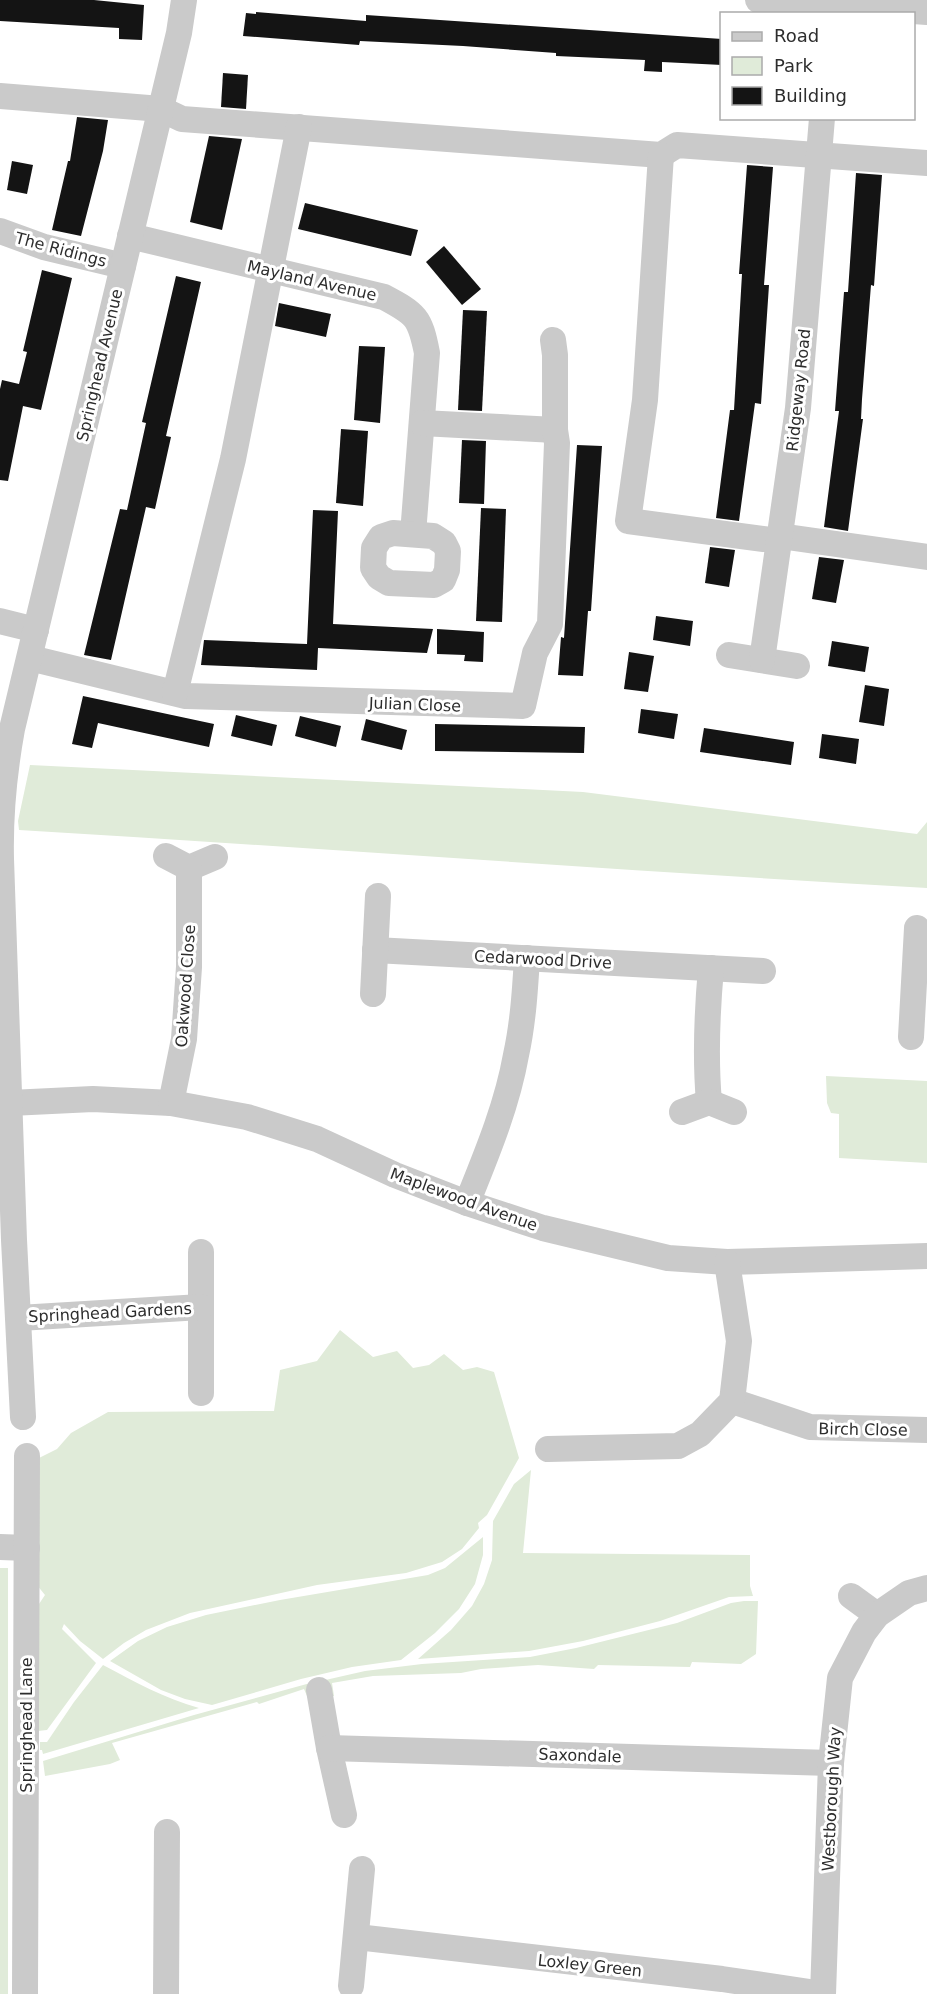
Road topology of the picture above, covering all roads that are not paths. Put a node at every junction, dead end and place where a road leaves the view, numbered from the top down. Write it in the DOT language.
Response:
graph roads {
  1 [pos="184,0"];
  2 [pos="758,0"];
  3 [pos="830,9"];
  4 [pos="927,12"];
  5 [pos="0,96"];
  6 [pos="161,109"];
  7 [pos="822,120"];
  8 [pos="299,127"];
  9 [pos="661,154"];
  10 [pos="819,155"];
  11 [pos="927,163"];
  12 [pos="0,231"];
  13 [pos="130,236"];
  14 [pos="123,266"];
  15 [pos="271,271"];
  16 [pos="553,340"];
  17 [pos="422,423"];
  18 [pos="555,430"];
  19 [pos="413,534"];
  20 [pos="780,539"];
  21 [pos="927,557"];
  22 [pos="0,621"];
  23 [pos="36,630"];
  24 [pos="729,655"];
  25 [pos="30,658"];
  26 [pos="762,660"];
  27 [pos="797,666"];
  28 [pos="175,693"];
  29 [pos="1,800"];
  30 [pos="166,856"];
  31 [pos="215,857"];
  32 [pos="0,859"];
  33 [pos="189,868"];
  34 [pos="378,896"];
  35 [pos="917,928"];
  36 [pos="375,950"];
  37 [pos="527,958"];
  38 [pos="711,968"];
  39 [pos="764,971"];
  40 [pos="921,975"];
  41 [pos="373,994"];
  42 [pos="911,1037"];
  43 [pos="709,1102"];
  44 [pos="10,1103"];
  45 [pos="171,1103"];
  46 [pos="682,1112"];
  47 [pos="734,1112"];
  48 [pos="467,1203"];
  49 [pos="201,1252"];
  50 [pos="927,1256"];
  51 [pos="727,1262"];
  52 [pos="201,1307"];
  53 [pos="19,1318"];
  54 [pos="201,1393"];
  55 [pos="732,1401"];
  56 [pos="23,1417"];
  57 [pos="927,1430"];
  58 [pos="548,1449"];
  59 [pos="27,1456"];
  60 [pos="0,1547"];
  61 [pos="27,1548"];
  62 [pos="927,1588"];
  63 [pos="851,1596"];
  64 [pos="877,1615"];
  65 [pos="319,1690"];
  66 [pos="329,1748"];
  67 [pos="831,1763"];
  68 [pos="344,1815"];
  69 [pos="161,1846"];
  70 [pos="362,1869"];
  71 [pos="357,1937"];
  72 [pos="351,1986"];
  73 [pos="25,1994"];
  74 [pos="166,1994"];
  75 [pos="823,1994"];
  1 -- 6 [label="street, Springhead Avenue"];
  2 -- 3 [label="street"];
  3 -- 4 [label="street"];
  5 -- 6 [label="street"];
  6 -- 8 [label="street"];
  6 -- 13 [label="street, Springhead Avenue"];
  7 -- 10 [label="street, Ridgeway Road"];
  8 -- 9 [label="street"];
  8 -- 15 [label="street"];
  9 -- 10 [label="street"];
  9 -- 20 [label="street"];
  10 -- 11 [label="street"];
  10 -- 20 [label="street, Ridgeway Road"];
  12 -- 14 [label="street, The Ridings"];
  13 -- 14 [label="street, Springhead Avenue"];
  13 -- 15 [label="street, Mayland Avenue"];
  14 -- 23 [label="street, Springhead Avenue"];
  15 -- 17 [label="street, Mayland Avenue"];
  15 -- 28 [label="street"];
  16 -- 18 [label="street"];
  17 -- 18 [label="street"];
  17 -- 19 [label="street, Mayland Avenue"];
  18 -- 28 [label="street, Julian Close"];
  20 -- 21 [label="street"];
  20 -- 26 [label="street, Ridgeway Road"];
  22 -- 23 [label="street"];
  23 -- 25 [label="street, Springhead Avenue"];
  24 -- 26 [label="street"];
  25 -- 28 [label="street, Julian Close"];
  25 -- 29 [label="street, Springhead Avenue"];
  26 -- 27 [label="street"];
  29 -- 32 [label="street"];
  30 -- 33 [label="street"];
  31 -- 33 [label="street"];
  32 -- 44 [label="street"];
  33 -- 45 [label="street, Oakwood Close"];
  34 -- 36 [label="street"];
  35 -- 40 [label="street"];
  36 -- 37 [label="street, Cedarwood Drive"];
  36 -- 41 [label="street"];
  37 -- 38 [label="street, Cedarwood Drive"];
  37 -- 48 [label="street"];
  38 -- 39 [label="street, Cedarwood Drive"];
  38 -- 43 [label="street"];
  40 -- 42 [label="street"];
  43 -- 46 [label="street"];
  43 -- 47 [label="street"];
  44 -- 45 [label="street, Maplewood Avenue"];
  44 -- 53 [label="street"];
  45 -- 48 [label="street, Maplewood Avenue"];
  48 -- 51 [label="street, Maplewood Avenue"];
  49 -- 52 [label="street, Springhead Gardens"];
  50 -- 51 [label="street, Maplewood Avenue"];
  51 -- 55 [label="street"];
  52 -- 53 [label="street, Springhead Gardens"];
  52 -- 54 [label="street, Springhead Gardens"];
  53 -- 56 [label="street"];
  55 -- 57 [label="street, Birch Close"];
  55 -- 58 [label="street"];
  59 -- 61 [label="street, Springhead Lane"];
  60 -- 61 [label="street"];
  61 -- 73 [label="street, Springhead Lane"];
  62 -- 64 [label="street, Westborough Way"];
  63 -- 64 [label="street"];
  64 -- 67 [label="street, Westborough Way"];
  65 -- 66 [label="street"];
  66 -- 67 [label="street, Saxondale"];
  66 -- 68 [label="street"];
  67 -- 75 [label="street, Westborough Way"];
  69 -- 74 [label="street"];
  70 -- 71 [label="street"];
  71 -- 72 [label="street"];
  71 -- 75 [label="street, Loxley Green"];
}
